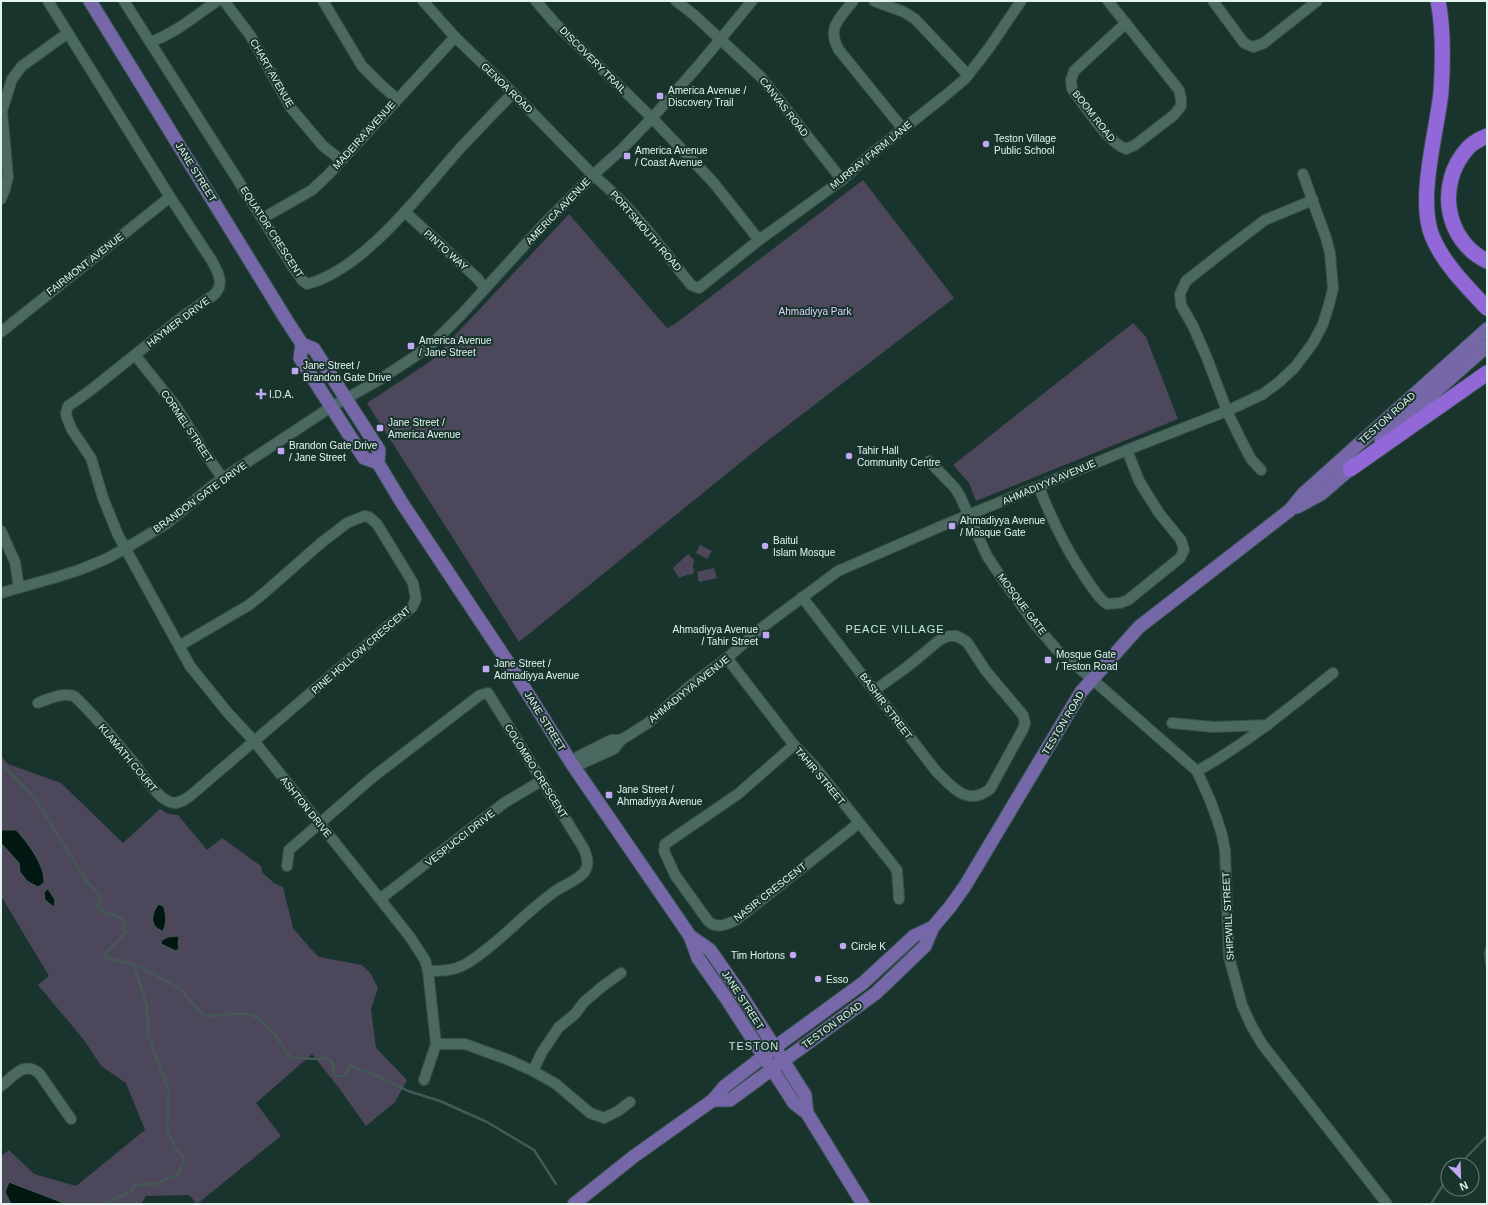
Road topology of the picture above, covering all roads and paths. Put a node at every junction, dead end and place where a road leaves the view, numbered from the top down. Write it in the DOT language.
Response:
graph roads {
  1 [pos="48,1"];
  2 [pos="90,1"];
  3 [pos="124,1"];
  4 [pos="217,1"];
  5 [pos="224,1"];
  6 [pos="323,1"];
  7 [pos="423,1"];
  8 [pos="536,1"];
  9 [pos="676,1"];
  10 [pos="752,1"];
  11 [pos="853,1"];
  12 [pos="874,1"];
  13 [pos="1108,1"];
  14 [pos="1213,1"];
  15 [pos="1317,1"];
  16 [pos="1438,1"];
  17 [pos="1018,3"];
  18 [pos="1126,23"];
  19 [pos="68,33"];
  20 [pos="455,37"];
  21 [pos="720,40"];
  22 [pos="151,42"];
  23 [pos="968,75"];
  24 [pos="513,93"];
  25 [pos="397,99"];
  26 [pos="652,118"];
  27 [pos="903,129"];
  28 [pos="1487,136"];
  29 [pos="341,160"];
  30 [pos="593,174"];
  31 [pos="1303,174"];
  32 [pos="842,180"];
  33 [pos="170,197"];
  34 [pos="1,199"];
  35 [pos="1313,200"];
  36 [pos="405,212"];
  37 [pos="263,218"];
  38 [pos="758,240"];
  39 [pos="1487,261"];
  40 [pos="485,288"];
  41 [pos="699,288"];
  42 [pos="1487,308"];
  43 [pos="1487,329"];
  44 [pos="1,332"];
  45 [pos="302,344"];
  46 [pos="1487,346"];
  47 [pos="135,355"];
  48 [pos="1487,373"];
  49 [pos="346,399"];
  50 [pos="332,408"];
  51 [pos="1227,411"];
  52 [pos="1127,450"];
  53 [pos="929,461"];
  54 [pos="378,463"];
  55 [pos="1350,469"];
  56 [pos="1262,470"];
  57 [pos="223,479"];
  58 [pos="1039,487"];
  59 [pos="1290,510"];
  60 [pos="969,516"];
  61 [pos="1,531"];
  62 [pos="126,548"];
  63 [pos="18,588"];
  64 [pos="1,592"];
  65 [pos="802,597"];
  66 [pos="179,646"];
  67 [pos="727,658"];
  68 [pos="1333,673"];
  69 [pos="1092,679"];
  70 [pos="875,690"];
  71 [pos="38,703"];
  72 [pos="1172,723"];
  73 [pos="1268,725"];
  74 [pos="254,741"];
  75 [pos="794,745"];
  76 [pos="572,764"];
  77 [pos="1197,771"];
  78 [pos="541,781"];
  79 [pos="859,823"];
  80 [pos="319,824"];
  81 [pos="287,866"];
  82 [pos="380,899"];
  83 [pos="899,899"];
  84 [pos="933,927"];
  85 [pos="690,936"];
  86 [pos="428,971"];
  87 [pos="622,973"];
  88 [pos="436,1044"];
  89 [pos="774,1048"];
  90 [pos="763,1057"];
  91 [pos="783,1061"];
  92 [pos="772,1069"];
  93 [pos="533,1071"];
  94 [pos="424,1080"];
  95 [pos="1,1086"];
  96 [pos="713,1100"];
  97 [pos="630,1102"];
  98 [pos="807,1113"];
  99 [pos="71,1118"];
  100 [pos="574,1204"];
  101 [pos="863,1204"];
  102 [pos="1387,1204"];
  1 -- 19 [label="street, HAYMER DRIVE"];
  2 -- 45 [label="main road, JANE STREET"];
  3 -- 22 [label="street, EQUATOR CRESCENT"];
  4 -- 22 [label="street"];
  5 -- 29 [label="street, CHART AVENUE"];
  6 -- 25 [label="street"];
  7 -- 20 [label="street, GENOA ROAD"];
  8 -- 26 [label="street, DISCOVERY TRAIL"];
  9 -- 21 [label="street, CANVAS ROAD"];
  10 -- 21 [label="street, AMERICA AVENUE"];
  11 -- 27 [label="street"];
  12 -- 23 [label="street"];
  13 -- 18 [label="street, BOOM ROAD"];
  14 -- 15 [label="street"];
  16 -- 42 [label="highway"];
  17 -- 23 [label="street, MURRAY FARM LANE"];
  18 -- 18 [label="street, BOOM ROAD"];
  19 -- 33 [label="street, HAYMER DRIVE"];
  19 -- 34 [label="street"];
  20 -- 24 [label="street, GENOA ROAD"];
  20 -- 25 [label="street, MADEIRA AVENUE"];
  21 -- 26 [label="street, AMERICA AVENUE"];
  21 -- 32 [label="street, CANVAS ROAD"];
  22 -- 37 [label="street, EQUATOR CRESCENT"];
  23 -- 27 [label="street, MURRAY FARM LANE"];
  24 -- 30 [label="street, GENOA ROAD"];
  24 -- 36 [label="street, EQUATOR CRESCENT"];
  25 -- 29 [label="street, MADEIRA AVENUE"];
  26 -- 30 [label="street, AMERICA AVENUE"];
  26 -- 38 [label="street, DISCOVERY TRAIL"];
  27 -- 32 [label="street, MURRAY FARM LANE"];
  28 -- 39 [label="highway"];
  29 -- 37 [label="street, MADEIRA AVENUE"];
  30 -- 40 [label="street, AMERICA AVENUE"];
  30 -- 41 [label="street, PORTSMOUTH ROAD"];
  31 -- 35 [label="street, AHMADIYYA AVENUE"];
  32 -- 38 [label="street, MURRAY FARM LANE"];
  33 -- 44 [label="street, FAIRMONT AVENUE"];
  33 -- 47 [label="street, HAYMER DRIVE"];
  35 -- 51 [label="street, AHMADIYYA AVENUE"];
  35 -- 51 [label="street"];
  36 -- 37 [label="street, EQUATOR CRESCENT"];
  36 -- 40 [label="street, PINTO WAY"];
  38 -- 41 [label="street, MURRAY FARM LANE"];
  40 -- 49 [label="street, AMERICA AVENUE"];
  43 -- 59 [label="main road, TESTON ROAD"];
  45 -- 49 [label="main road, JANE STREET"];
  45 -- 50 [label="main road, JANE STREET"];
  46 -- 55 [label="main road, TESTON ROAD"];
  47 -- 57 [label="street, CORMEL STREET"];
  47 -- 62 [label="street, HAYMER DRIVE"];
  48 -- 55 [label="highway"];
  49 -- 50 [label="street, BRANDON GATE DRIVE"];
  49 -- 54 [label="main road, JANE STREET"];
  50 -- 54 [label="main road, JANE STREET"];
  50 -- 57 [label="street, BRANDON GATE DRIVE"];
  51 -- 52 [label="street, AHMADIYYA AVENUE"];
  51 -- 56 [label="street"];
  52 -- 58 [label="street, AHMADIYYA AVENUE"];
  52 -- 58 [label="street"];
  53 -- 60 [label="street, MOSQUE GATE"];
  54 -- 76 [label="main road, JANE STREET"];
  55 -- 59 [label="main road, TESTON ROAD"];
  57 -- 62 [label="street, BRANDON GATE DRIVE"];
  58 -- 60 [label="street, AHMADIYYA AVENUE"];
  59 -- 69 [label="main road, TESTON ROAD"];
  60 -- 65 [label="street, AHMADIYYA AVENUE"];
  60 -- 69 [label="street, MOSQUE GATE"];
  61 -- 63 [label="street"];
  62 -- 63 [label="street, BRANDON GATE DRIVE"];
  62 -- 66 [label="street, ASHTON DRIVE"];
  63 -- 64 [label="street, BRANDON GATE DRIVE"];
  65 -- 67 [label="street, AHMADIYYA AVENUE"];
  65 -- 70 [label="street, BASHIR STREET"];
  66 -- 74 [label="street, ASHTON DRIVE"];
  66 -- 74 [label="street, PINE HOLLOW CRESCENT"];
  67 -- 75 [label="street, TAHIR STREET"];
  67 -- 76 [label="street, AHMADIYYA AVENUE"];
  68 -- 73 [label="street"];
  69 -- 77 [label="street, SHIPWILL STREET"];
  69 -- 84 [label="main road, TESTON ROAD"];
  70 -- 70 [label="street, BASHIR STREET"];
  71 -- 74 [label="street, KLAMATH COURT"];
  72 -- 73 [label="street"];
  73 -- 77 [label="street"];
  74 -- 80 [label="street, ASHTON DRIVE"];
  75 -- 79 [label="street, TAHIR STREET"];
  75 -- 79 [label="street, NASIR CRESCENT"];
  76 -- 85 [label="main road, JANE STREET"];
  77 -- 102 [label="street, SHIPWILL STREET"];
  78 -- 80 [label="street, COLOMBO CRESCENT"];
  78 -- 82 [label="street, VESPUCCI DRIVE"];
  78 -- 86 [label="street, COLOMBO CRESCENT"];
  79 -- 83 [label="street, TAHIR STREET"];
  80 -- 81 [label="street"];
  80 -- 82 [label="street, ASHTON DRIVE"];
  82 -- 86 [label="street, ASHTON DRIVE"];
  84 -- 89 [label="main road, TESTON ROAD"];
  84 -- 91 [label="main road, TESTON ROAD"];
  85 -- 89 [label="main road, JANE STREET"];
  85 -- 90 [label="main road, JANE STREET"];
  86 -- 88 [label="street, ASHTON DRIVE"];
  87 -- 93 [label="street"];
  88 -- 93 [label="street"];
  88 -- 94 [label="street, ASHTON DRIVE"];
  89 -- 90 [label="main road, TESTON ROAD"];
  89 -- 91 [label="main road, JANE STREET"];
  90 -- 92 [label="main road, JANE STREET"];
  90 -- 96 [label="main road, TESTON ROAD"];
  91 -- 92 [label="main road, TESTON ROAD"];
  91 -- 98 [label="main road, JANE STREET"];
  92 -- 96 [label="main road, TESTON ROAD"];
  92 -- 98 [label="main road, JANE STREET"];
  93 -- 97 [label="street"];
  95 -- 99 [label="street"];
  96 -- 100 [label="main road, TESTON ROAD"];
  98 -- 101 [label="main road, JANE STREET"];
}
